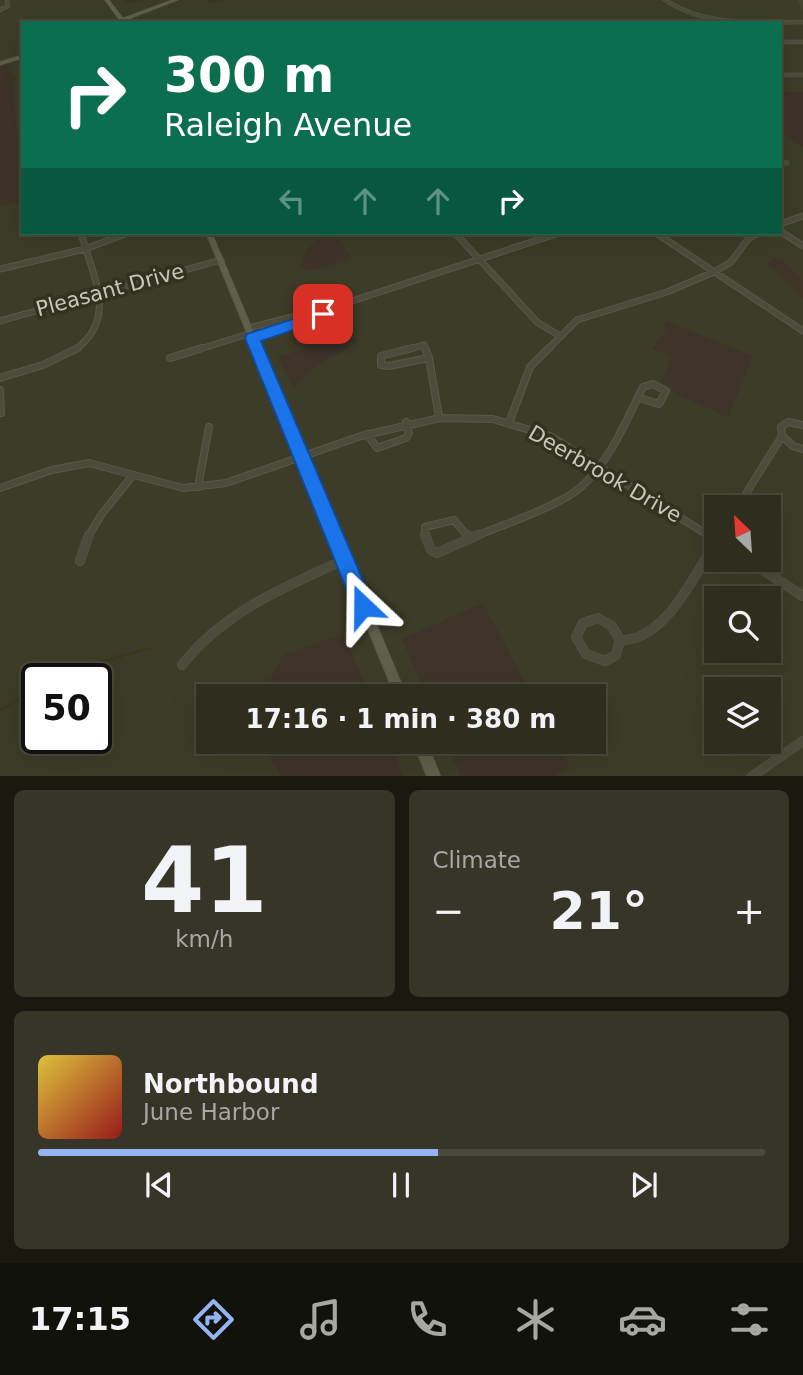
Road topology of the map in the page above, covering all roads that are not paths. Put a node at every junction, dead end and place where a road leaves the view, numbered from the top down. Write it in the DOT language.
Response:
graph roads {
  1 [pos="7,0"];
  2 [pos="176,0"];
  3 [pos="665,0"];
  4 [pos="108,1"];
  5 [pos="0,10"];
  6 [pos="117,14"];
  7 [pos="137,14"];
  8 [pos="118,21"];
  9 [pos="119,21"];
  10 [pos="121,21"];
  11 [pos="780,21"];
  12 [pos="782,21"];
  13 [pos="803,22"];
  14 [pos="782,42"];
  15 [pos="803,42"];
  16 [pos="21,57"];
  17 [pos="0,64"];
  18 [pos="782,75"];
  19 [pos="803,75"];
  20 [pos="782,162"];
  21 [pos="787,163"];
  22 [pos="803,216"];
  23 [pos="782,223"];
  24 [pos="782,232"];
  25 [pos="82,235"];
  26 [pos="123,235"];
  27 [pos="210,235"];
  28 [pos="457,235"];
  29 [pos="553,235"];
  30 [pos="659,235"];
  31 [pos="755,235"];
  32 [pos="803,246"];
  33 [pos="85,249"];
  34 [pos="479,258"];
  35 [pos="221,260"];
  36 [pos="0,269"];
  37 [pos="714,272"];
  38 [pos="96,294"];
  39 [pos="342,304"];
  40 [pos="0,320"];
  41 [pos="803,331"];
  42 [pos="251,333"];
  43 [pos="560,336"];
  44 [pos="170,358"];
  45 [pos="429,358"];
  46 [pos="0,378"];
  47 [pos="0,390"];
  48 [pos="639,398"];
  49 [pos="1,413"];
  50 [pos="439,417"];
  51 [pos="406,422"];
  52 [pos="509,422"];
  53 [pos="803,425"];
  54 [pos="209,427"];
  55 [pos="367,434"];
  56 [pos="782,436"];
  57 [pos="803,449"];
  58 [pos="302,457"];
  59 [pos="598,466"];
  60 [pos="133,475"];
  61 [pos="198,487"];
  62 [pos="0,488"];
  63 [pos="745,495"];
  64 [pos="704,532"];
  65 [pos="470,538"];
  66 [pos="704,559"];
  67 [pos="344,560"];
  68 [pos="80,561"];
  69 [pos="766,572"];
  70 [pos="803,596"];
  71 [pos="620,640"];
  72 [pos="183,665"];
  73 [pos="396,684"];
  74 [pos="803,741"];
  75 [pos="425,754"];
  76 [pos="434,776"];
  77 [pos="751,776"];
  1 -- 5 [label="street"];
  2 -- 7 [label="main road"];
  3 -- 11 [label="street"];
  4 -- 6 [label="main road"];
  4 -- 8 [label="main road"];
  6 -- 7 [label="main road"];
  6 -- 9 [label="main road"];
  7 -- 10 [label="main road"];
  12 -- 13 [label="street"];
  14 -- 15 [label="street"];
  16 -- 17 [label="main road"];
  18 -- 19 [label="street"];
  20 -- 21 [label="street"];
  22 -- 23 [label="street"];
  24 -- 32 [label="street"];
  25 -- 33 [label="street"];
  26 -- 33 [label="street"];
  27 -- 35 [label="main road"];
  28 -- 34 [label="street"];
  29 -- 34 [label="street"];
  30 -- 37 [label="street"];
  31 -- 37 [label="street"];
  33 -- 36 [label="street"];
  33 -- 38 [label="street"];
  34 -- 39 [label="street"];
  34 -- 43 [label="street"];
  35 -- 38 [label="street, Pleasant Drive"];
  35 -- 42 [label="main road"];
  37 -- 41 [label="street"];
  37 -- 43 [label="street"];
  38 -- 40 [label="street, Pleasant Drive"];
  38 -- 46 [label="street"];
  39 -- 42 [label="street"];
  39 -- 42 [label="street"];
  42 -- 44 [label="street"];
  42 -- 58 [label="main road"];
  43 -- 52 [label="street"];
  45 -- 45 [label="street"];
  45 -- 50 [label="street"];
  47 -- 49 [label="street"];
  48 -- 59 [label="street"];
  50 -- 51 [label="street, Deerbrook Drive"];
  50 -- 52 [label="street, Deerbrook Drive"];
  51 -- 55 [label="street, Deerbrook Drive"];
  51 -- 55 [label="street"];
  52 -- 59 [label="street, Deerbrook Drive"];
  53 -- 56 [label="street"];
  54 -- 61 [label="street"];
  55 -- 58 [label="street, Deerbrook Drive"];
  56 -- 57 [label="street"];
  56 -- 63 [label="street"];
  58 -- 61 [label="street, Deerbrook Drive"];
  58 -- 67 [label="main road"];
  59 -- 64 [label="street, Deerbrook Drive"];
  59 -- 65 [label="street"];
  60 -- 61 [label="street, Deerbrook Drive"];
  60 -- 62 [label="street, Deerbrook Drive"];
  60 -- 68 [label="street"];
  65 -- 65 [label="street"];
  66 -- 71 [label="street"];
  67 -- 72 [label="street"];
  67 -- 73 [label="main road"];
  69 -- 70 [label="street"];
  71 -- 71 [label="street"];
  74 -- 77 [label="street"];
  75 -- 76 [label="main road"];
}
